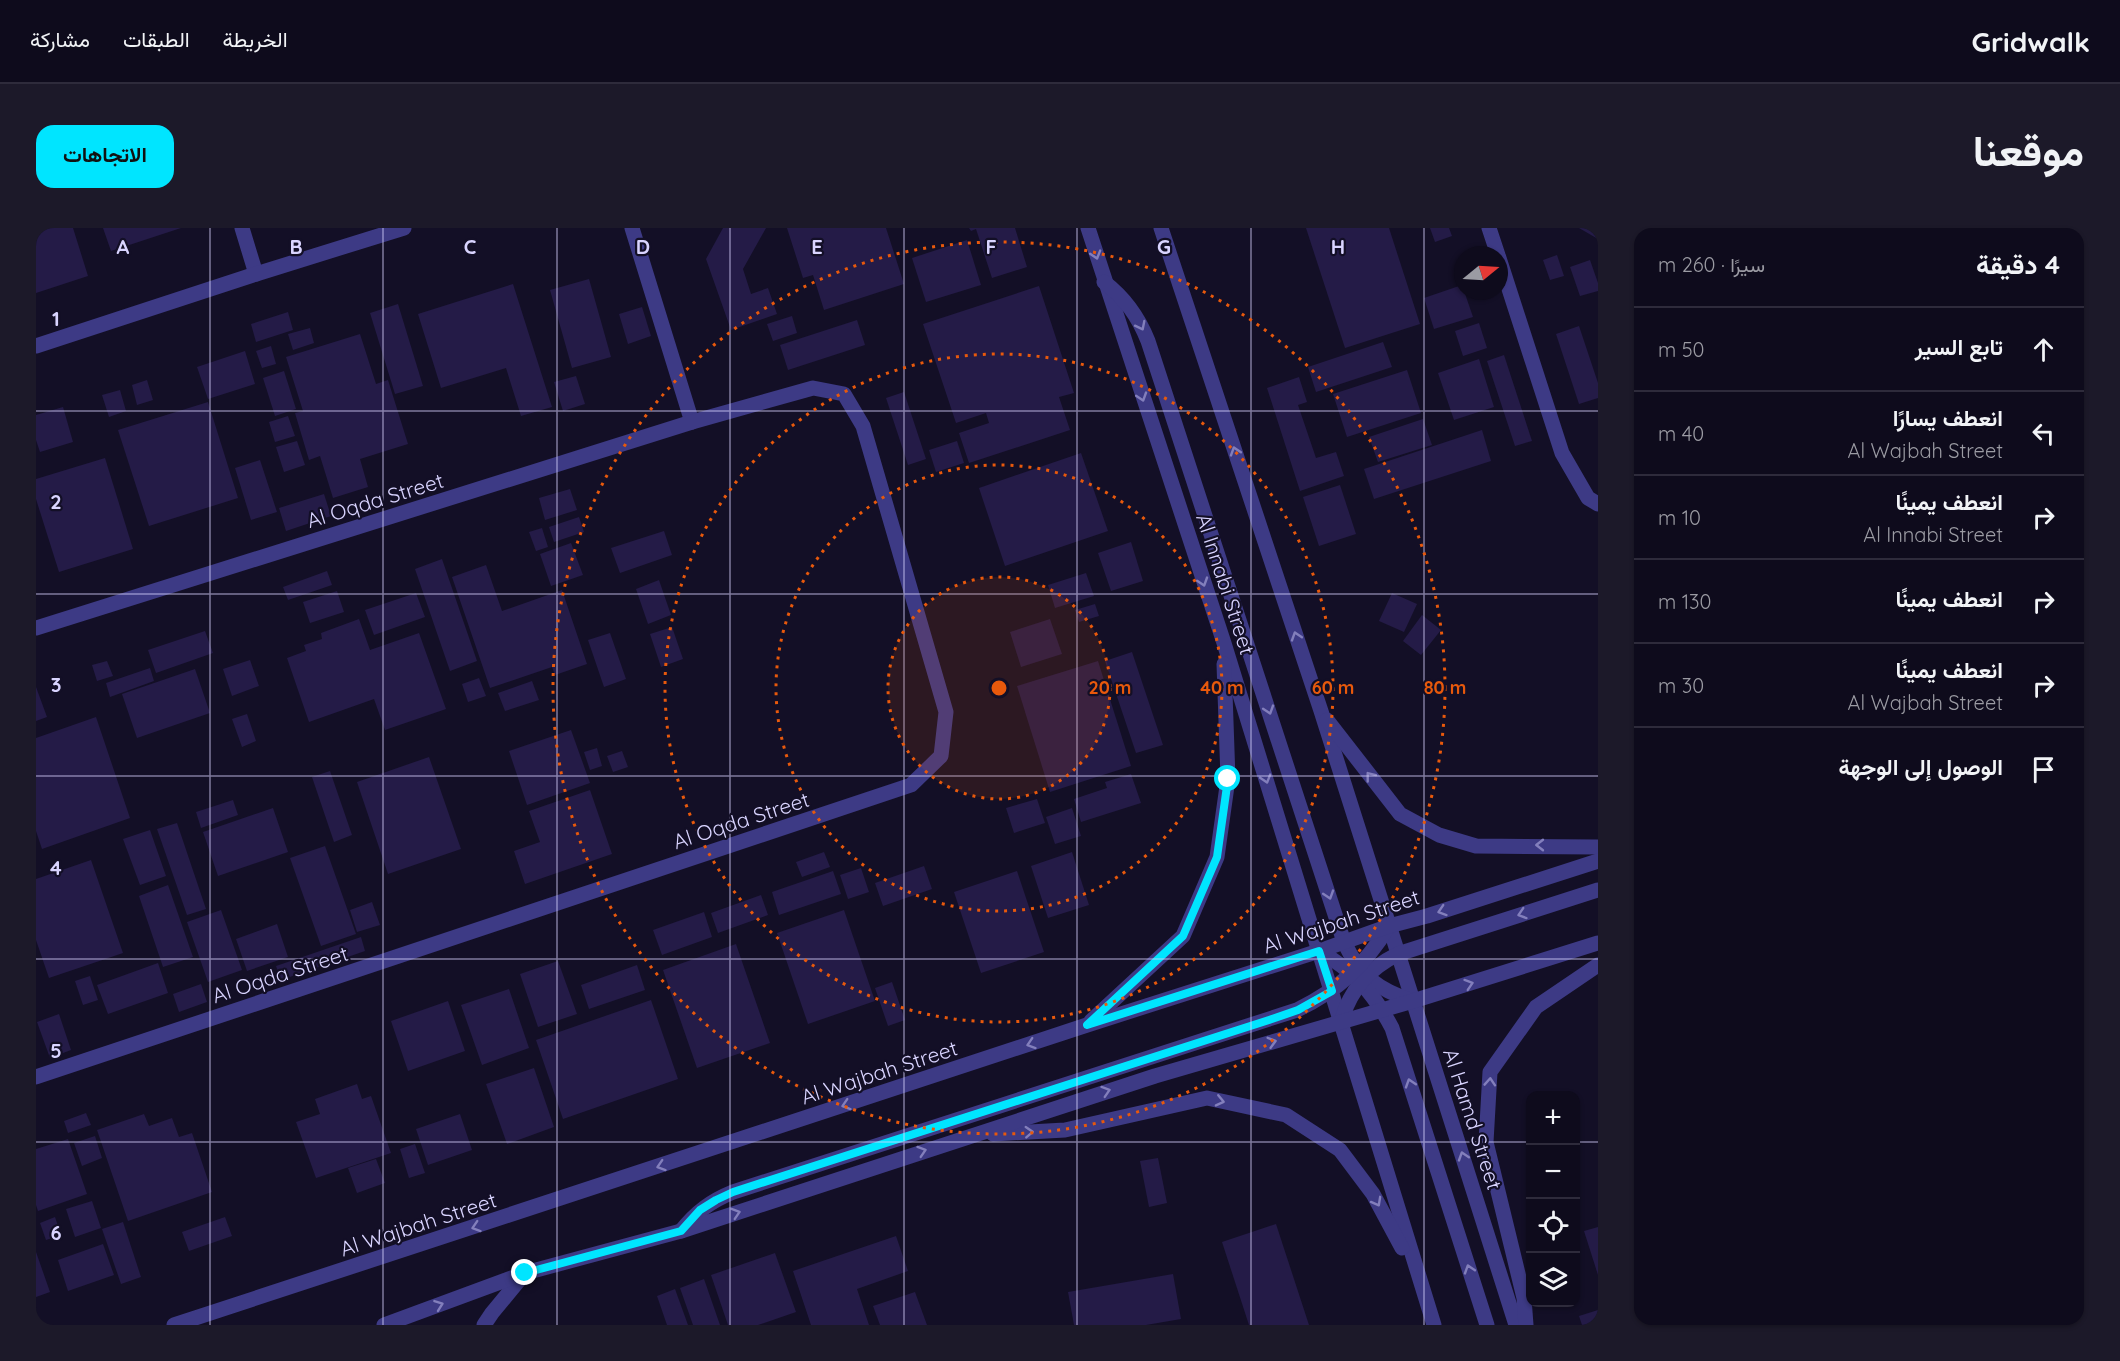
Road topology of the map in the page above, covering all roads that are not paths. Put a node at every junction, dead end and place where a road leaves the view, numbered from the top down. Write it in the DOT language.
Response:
graph roads {
  1 [pos="242,228"];
  2 [pos="404,228"];
  3 [pos="632,228"];
  4 [pos="1088,228"];
  5 [pos="1161,228"];
  6 [pos="1489,228"];
  7 [pos="1495,246"];
  8 [pos="256,274"];
  9 [pos="1104,282"];
  10 [pos="1508,284"];
  11 [pos="36,346"];
  12 [pos="693,422"];
  13 [pos="1598,504"];
  14 [pos="36,628"];
  15 [pos="1224,643"];
  16 [pos="1321,711"];
  17 [pos="1598,847"];
  18 [pos="1598,861"];
  19 [pos="1598,890"];
  20 [pos="1389,926"];
  21 [pos="1344,942"];
  22 [pos="1598,943"];
  23 [pos="1319,951"];
  24 [pos="1398,954"];
  25 [pos="1598,965"];
  26 [pos="1359,975"];
  27 [pos="1332,991"];
  28 [pos="1413,1001"];
  29 [pos="1383,1010"];
  30 [pos="1341,1022"];
  31 [pos="1087,1025"];
  32 [pos="36,1077"];
  33 [pos="971,1135"];
  34 [pos="681,1231"];
  35 [pos="525,1273"];
  36 [pos="1418,1277"];
  37 [pos="174,1325"];
  38 [pos="384,1325"];
  39 [pos="484,1325"];
  40 [pos="1434,1325"];
  41 [pos="1487,1325"];
  42 [pos="1515,1325"];
  43 [pos="1526,1325"];
  1 -- 8 [label="street"];
  2 -- 8 [label="street"];
  3 -- 12 [label="street"];
  4 -- 9 [label="street, Al Innabi Street, one-way"];
  16 -- 5 [label="street, one-way"];
  6 -- 7 [label="street"];
  8 -- 11 [label="street"];
  9 -- 15 [label="street, Al Innabi Street, one-way"];
  9 -- 21 [label="street, one-way"];
  10 -- 13 [label="street"];
  12 -- 14 [label="street, Al Oqda Street"];
  12 -- 32 [label="street, Al Oqda Street"];
  15 -- 23 [label="street, Al Innabi Street, one-way"];
  15 -- 31 [label="street"];
  17 -- 16 [label="street, one-way"];
  16 -- 20 [label="street"];
  18 -- 20 [label="street, Al Wajbah Street, one-way"];
  19 -- 24 [label="street, one-way"];
  20 -- 21 [label="street, Al Wajbah Street"];
  20 -- 24 [label="street, Al Hamd Street"];
  20 -- 26 [label="street"];
  21 -- 23 [label="street, Al Wajbah Street"];
  21 -- 26 [label="street"];
  28 -- 22 [label="street, one-way"];
  23 -- 26 [label="street"];
  23 -- 27 [label="street, Al Innabi Street"];
  23 -- 31 [label="street, Al Wajbah Street"];
  24 -- 26 [label="street"];
  24 -- 28 [label="street, Al Hamd Street"];
  43 -- 25 [label="street, one-way"];
  26 -- 27 [label="street"];
  26 -- 28 [label="street"];
  26 -- 29 [label="street"];
  26 -- 30 [label="street"];
  27 -- 30 [label="street, Al Innabi Street"];
  27 -- 34 [label="street"];
  28 -- 29 [label="street"];
  42 -- 28 [label="street, Al Hamd Street, one-way"];
  29 -- 30 [label="street"];
  41 -- 29 [label="street, one-way"];
  33 -- 30 [label="street, one-way"];
  30 -- 36 [label="street"];
  31 -- 37 [label="street, Al Wajbah Street, one-way"];
  34 -- 33 [label="street, one-way"];
  33 -- 36 [label="street, one-way"];
  34 -- 35 [label="street"];
  38 -- 35 [label="street, one-way"];
  35 -- 39 [label="street"];
  36 -- 40 [label="street"];
}
